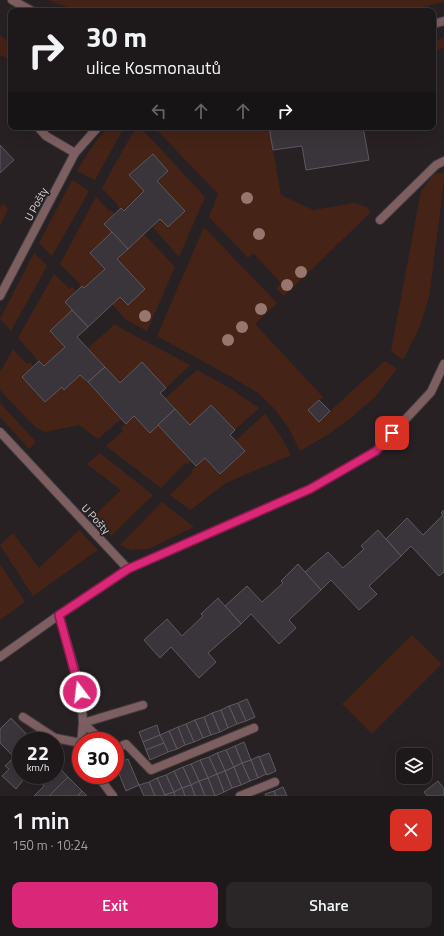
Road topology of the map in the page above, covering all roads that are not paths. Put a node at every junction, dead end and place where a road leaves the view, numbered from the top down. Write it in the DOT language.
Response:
graph roads {
  1 [pos="12,0"];
  2 [pos="27,8"];
  3 [pos="41,130"];
  4 [pos="95,130"];
  5 [pos="75,153"];
  6 [pos="444,161"];
  7 [pos="380,220"];
  8 [pos="0,296"];
  9 [pos="444,364"];
  10 [pos="0,432"];
  11 [pos="128,569"];
  12 [pos="59,615"];
  13 [pos="0,657"];
  14 [pos="143,704"];
  15 [pos="23,717"];
  16 [pos="84,724"];
  17 [pos="254,728"];
  18 [pos="83,732"];
  19 [pos="92,732"];
  20 [pos="72,741"];
  21 [pos="124,745"];
  22 [pos="275,782"];
  23 [pos="104,784"];
  24 [pos="113,796"];
  25 [pos="240,796"];
  1 -- 2 [label="street"];
  3 -- 5 [label="street"];
  4 -- 5 [label="street, U Pošty"];
  5 -- 8 [label="street, U Pošty"];
  6 -- 7 [label="street"];
  9 -- 11 [label="street"];
  10 -- 11 [label="street, U Pošty"];
  11 -- 12 [label="street"];
  12 -- 13 [label="street"];
  12 -- 16 [label="street"];
  14 -- 16 [label="street"];
  15 -- 20 [label="street"];
  16 -- 18 [label="street"];
  16 -- 19 [label="street"];
  17 -- 21 [label="street"];
  22 -- 25 [label="street"];
  23 -- 24 [label="street"];
}
